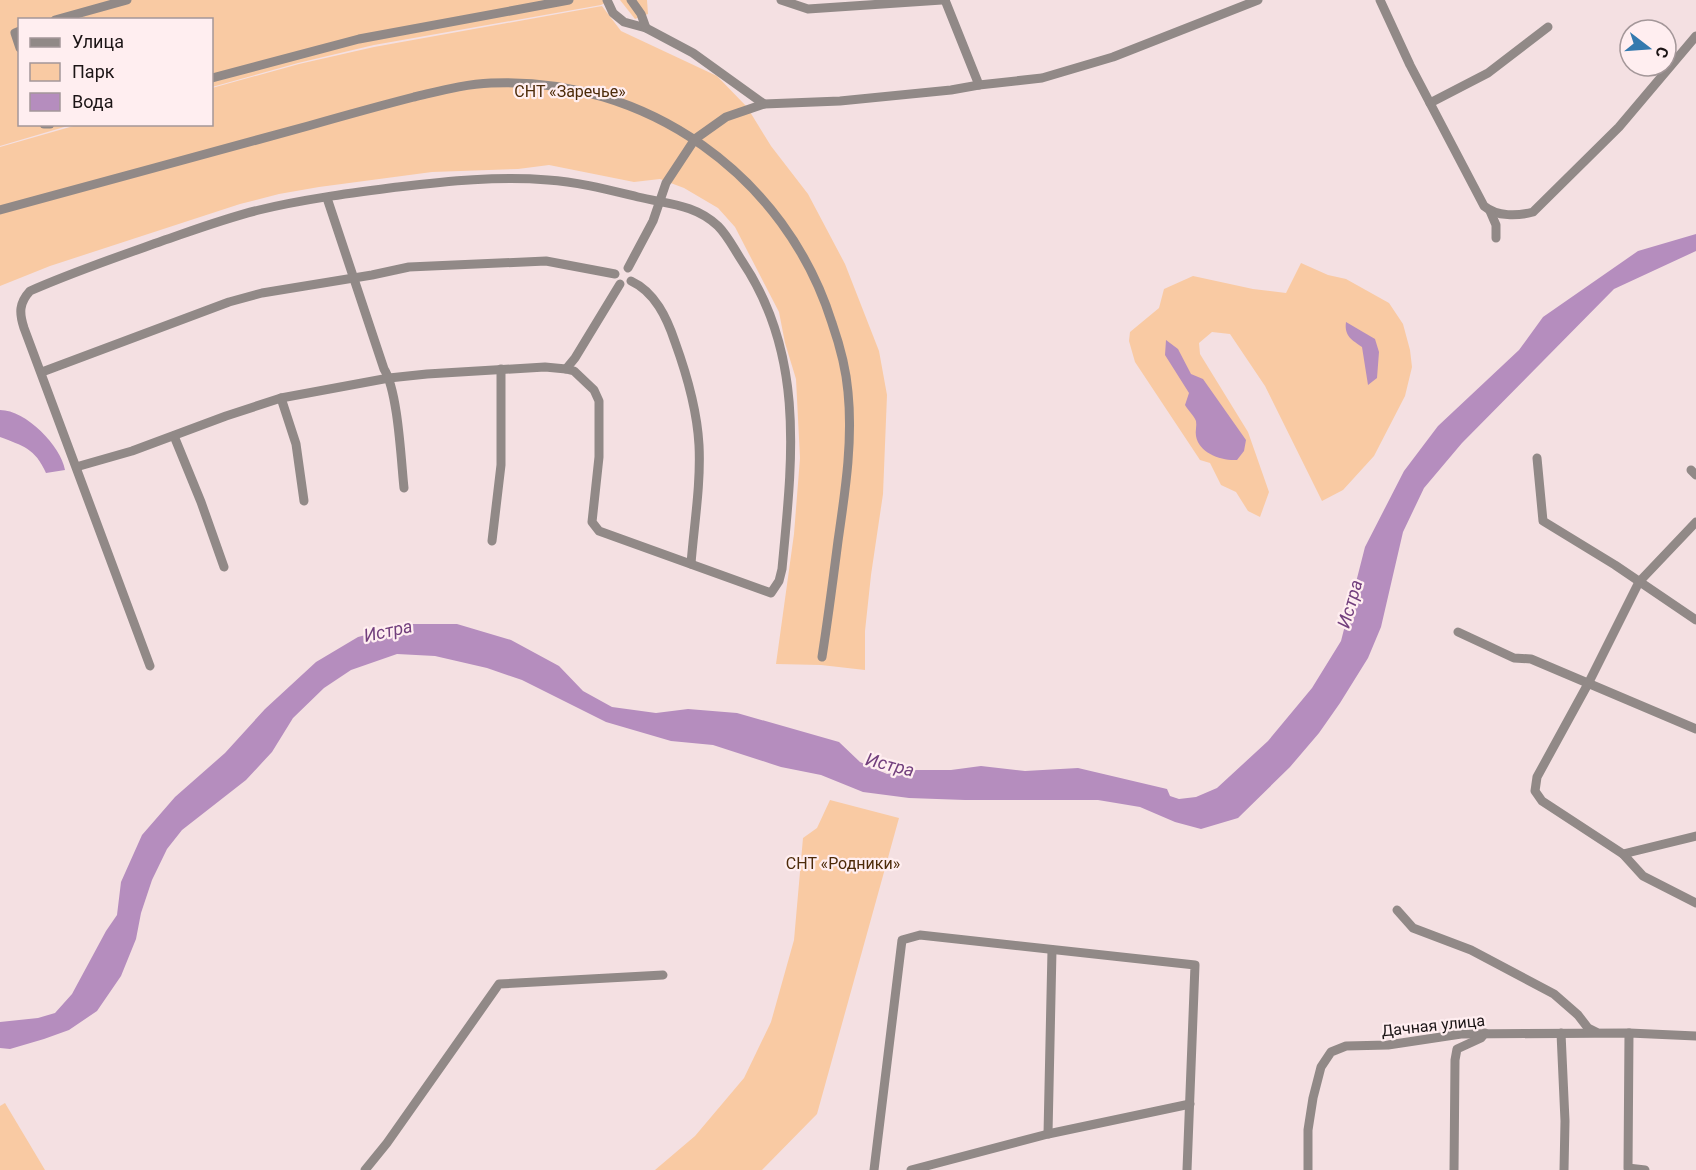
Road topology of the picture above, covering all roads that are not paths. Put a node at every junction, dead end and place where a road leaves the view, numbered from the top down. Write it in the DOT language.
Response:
graph roads {
  1 [pos="127,0"];
  2 [pos="568,0"];
  3 [pos="607,0"];
  4 [pos="631,0"];
  5 [pos="781,0"];
  6 [pos="943,0"];
  7 [pos="1258,0"];
  8 [pos="1380,0"];
  9 [pos="62,18"];
  10 [pos="1548,27"];
  11 [pos="646,28"];
  12 [pos="1696,36"];
  13 [pos="213,78"];
  14 [pos="979,85"];
  15 [pos="1430,103"];
  16 [pos="764,104"];
  17 [pos="696,139"];
  18 [pos="327,198"];
  19 [pos="661,203"];
  20 [pos="0,210"];
  21 [pos="1490,211"];
  22 [pos="1496,238"];
  23 [pos="628,268"];
  24 [pos="615,274"];
  25 [pos="354,278"];
  26 [pos="631,280"];
  27 [pos="620,284"];
  28 [pos="501,369"];
  29 [pos="566,369"];
  30 [pos="42,372"];
  31 [pos="389,378"];
  32 [pos="281,398"];
  33 [pos="174,436"];
  34 [pos="1537,458"];
  35 [pos="76,467"];
  36 [pos="404,488"];
  37 [pos="304,501"];
  38 [pos="1696,522"];
  39 [pos="492,540"];
  40 [pos="691,564"];
  41 [pos="224,567"];
  42 [pos="1639,582"];
  43 [pos="1696,620"];
  44 [pos="1458,633"];
  45 [pos="822,657"];
  46 [pos="150,666"];
  47 [pos="1589,682"];
  48 [pos="1696,729"];
  49 [pos="1696,836"];
  50 [pos="1623,854"];
  51 [pos="1696,903"];
  52 [pos="1397,910"];
  53 [pos="1052,950"];
  54 [pos="663,975"];
  55 [pos="1485,1033"];
  56 [pos="1561,1033"];
  57 [pos="1598,1033"];
  58 [pos="1629,1033"];
  59 [pos="1696,1036"];
  60 [pos="1190,1104"];
  61 [pos="1048,1134"];
  62 [pos="365,1170"];
  63 [pos="874,1170"];
  64 [pos="911,1170"];
  65 [pos="1187,1170"];
  66 [pos="1308,1170"];
  67 [pos="1454,1170"];
  68 [pos="1564,1170"];
  69 [pos="1645,1170"];
  1 -- 9 [label="street"];
  2 -- 13 [label="street"];
  3 -- 11 [label="street"];
  4 -- 11 [label="street"];
  5 -- 6 [label="street"];
  6 -- 14 [label="street"];
  7 -- 14 [label="street"];
  8 -- 15 [label="street"];
  10 -- 15 [label="street"];
  11 -- 16 [label="street"];
  12 -- 21 [label="street"];
  14 -- 16 [label="street"];
  15 -- 21 [label="street"];
  16 -- 17 [label="street"];
  17 -- 19 [label="street"];
  17 -- 20 [label="street"];
  17 -- 45 [label="street"];
  18 -- 19 [label="street"];
  18 -- 25 [label="street"];
  18 -- 30 [label="street"];
  19 -- 23 [label="street"];
  19 -- 40 [label="street"];
  21 -- 22 [label="street"];
  23 -- 24 [label="street"];
  23 -- 26 [label="street"];
  24 -- 25 [label="street"];
  24 -- 27 [label="street"];
  25 -- 30 [label="street"];
  25 -- 31 [label="street"];
  26 -- 27 [label="street"];
  26 -- 40 [label="street"];
  27 -- 29 [label="street"];
  28 -- 29 [label="street"];
  28 -- 31 [label="street"];
  28 -- 39 [label="street"];
  29 -- 40 [label="street"];
  30 -- 35 [label="street"];
  31 -- 32 [label="street"];
  31 -- 36 [label="street"];
  32 -- 33 [label="street"];
  32 -- 37 [label="street"];
  33 -- 35 [label="street"];
  33 -- 41 [label="street"];
  34 -- 42 [label="street"];
  35 -- 46 [label="street"];
  38 -- 42 [label="street"];
  42 -- 43 [label="street"];
  42 -- 47 [label="street"];
  44 -- 47 [label="street"];
  47 -- 48 [label="street"];
  47 -- 50 [label="street"];
  49 -- 50 [label="street"];
  50 -- 51 [label="street"];
  52 -- 57 [label="street"];
  53 -- 60 [label="street"];
  53 -- 61 [label="street"];
  53 -- 63 [label="street"];
  54 -- 62 [label="street"];
  55 -- 56 [label="street, Дачная улица"];
  55 -- 66 [label="street, Дачная улица"];
  55 -- 67 [label="street"];
  56 -- 57 [label="street, Дачная улица"];
  56 -- 68 [label="street"];
  57 -- 58 [label="street, Дачная улица"];
  58 -- 59 [label="street, Дачная улица"];
  58 -- 69 [label="street"];
  60 -- 61 [label="street"];
  60 -- 65 [label="street"];
  61 -- 64 [label="street"];
}
